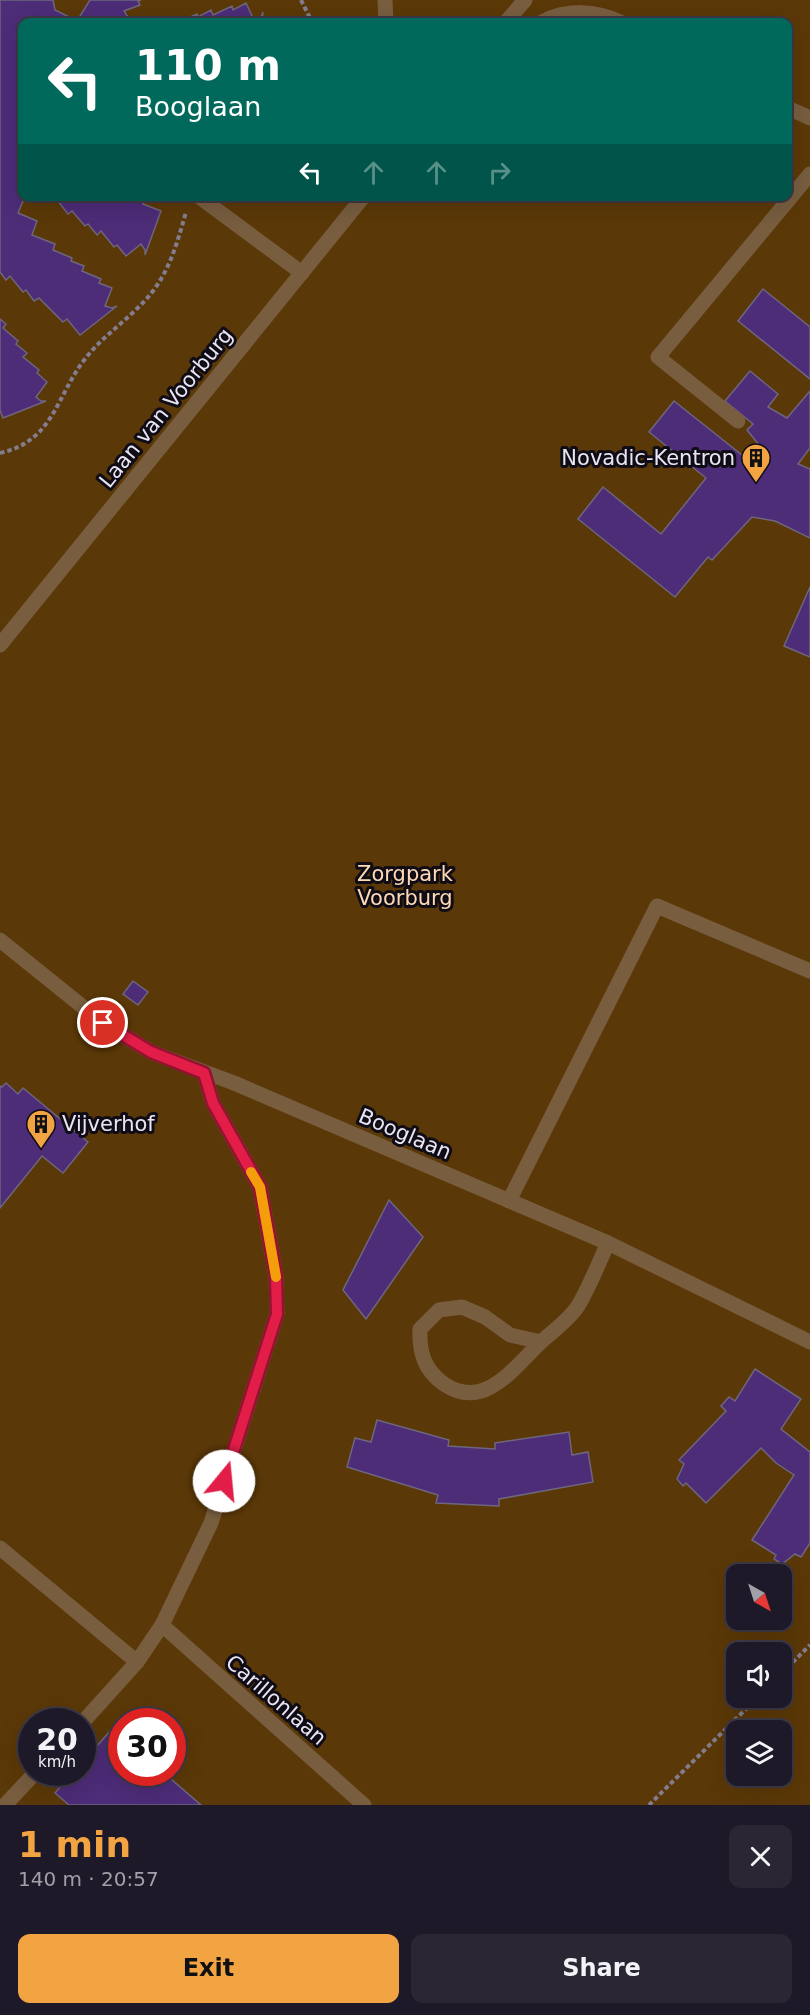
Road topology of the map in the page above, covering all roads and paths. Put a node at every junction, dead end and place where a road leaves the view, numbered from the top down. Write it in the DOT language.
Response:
graph roads {
  1 [pos="301,0"];
  2 [pos="385,0"];
  3 [pos="525,0"];
  4 [pos="310,18"];
  5 [pos="386,18"];
  6 [pos="509,18"];
  7 [pos="549,18"];
  8 [pos="612,18"];
  9 [pos="792,110"];
  10 [pos="810,118"];
  11 [pos="810,174"];
  12 [pos="792,196"];
  13 [pos="193,201"];
  14 [pos="360,201"];
  15 [pos="788,201"];
  16 [pos="302,273"];
  17 [pos="738,422"];
  18 [pos="0,453"];
  19 [pos="0,645"];
  20 [pos="0,940"];
  21 [pos="810,971"];
  22 [pos="204,1073"];
  23 [pos="509,1201"];
  24 [pos="608,1243"];
  25 [pos="540,1342"];
  26 [pos="810,1342"];
  27 [pos="0,1548"];
  28 [pos="162,1624"];
  29 [pos="810,1645"];
  30 [pos="137,1662"];
  31 [pos="792,1663"];
  32 [pos="96,1708"];
  33 [pos="747,1708"];
  34 [pos="23,1786"];
  35 [pos="5,1805"];
  36 [pos="363,1805"];
  37 [pos="649,1805"];
  1 -- 4 [label="path"];
  2 -- 5 [label="street"];
  3 -- 6 [label="street"];
  7 -- 8 [label="street"];
  9 -- 10 [label="street"];
  11 -- 12 [label="street"];
  13 -- 16 [label="street"];
  13 -- 18 [label="path"];
  14 -- 16 [label="street, Laan van Voorburg"];
  15 -- 17 [label="street"];
  16 -- 19 [label="street, Laan van Voorburg"];
  20 -- 22 [label="street, Booglaan"];
  21 -- 23 [label="street"];
  22 -- 23 [label="street, Booglaan"];
  22 -- 28 [label="street"];
  23 -- 24 [label="street, Booglaan"];
  24 -- 25 [label="street"];
  24 -- 26 [label="street, Booglaan"];
  25 -- 25 [label="street"];
  27 -- 30 [label="street"];
  28 -- 30 [label="street"];
  28 -- 36 [label="street, Carillonlaan"];
  29 -- 31 [label="path"];
  30 -- 32 [label="street"];
  33 -- 37 [label="path"];
  34 -- 35 [label="street"];
}
